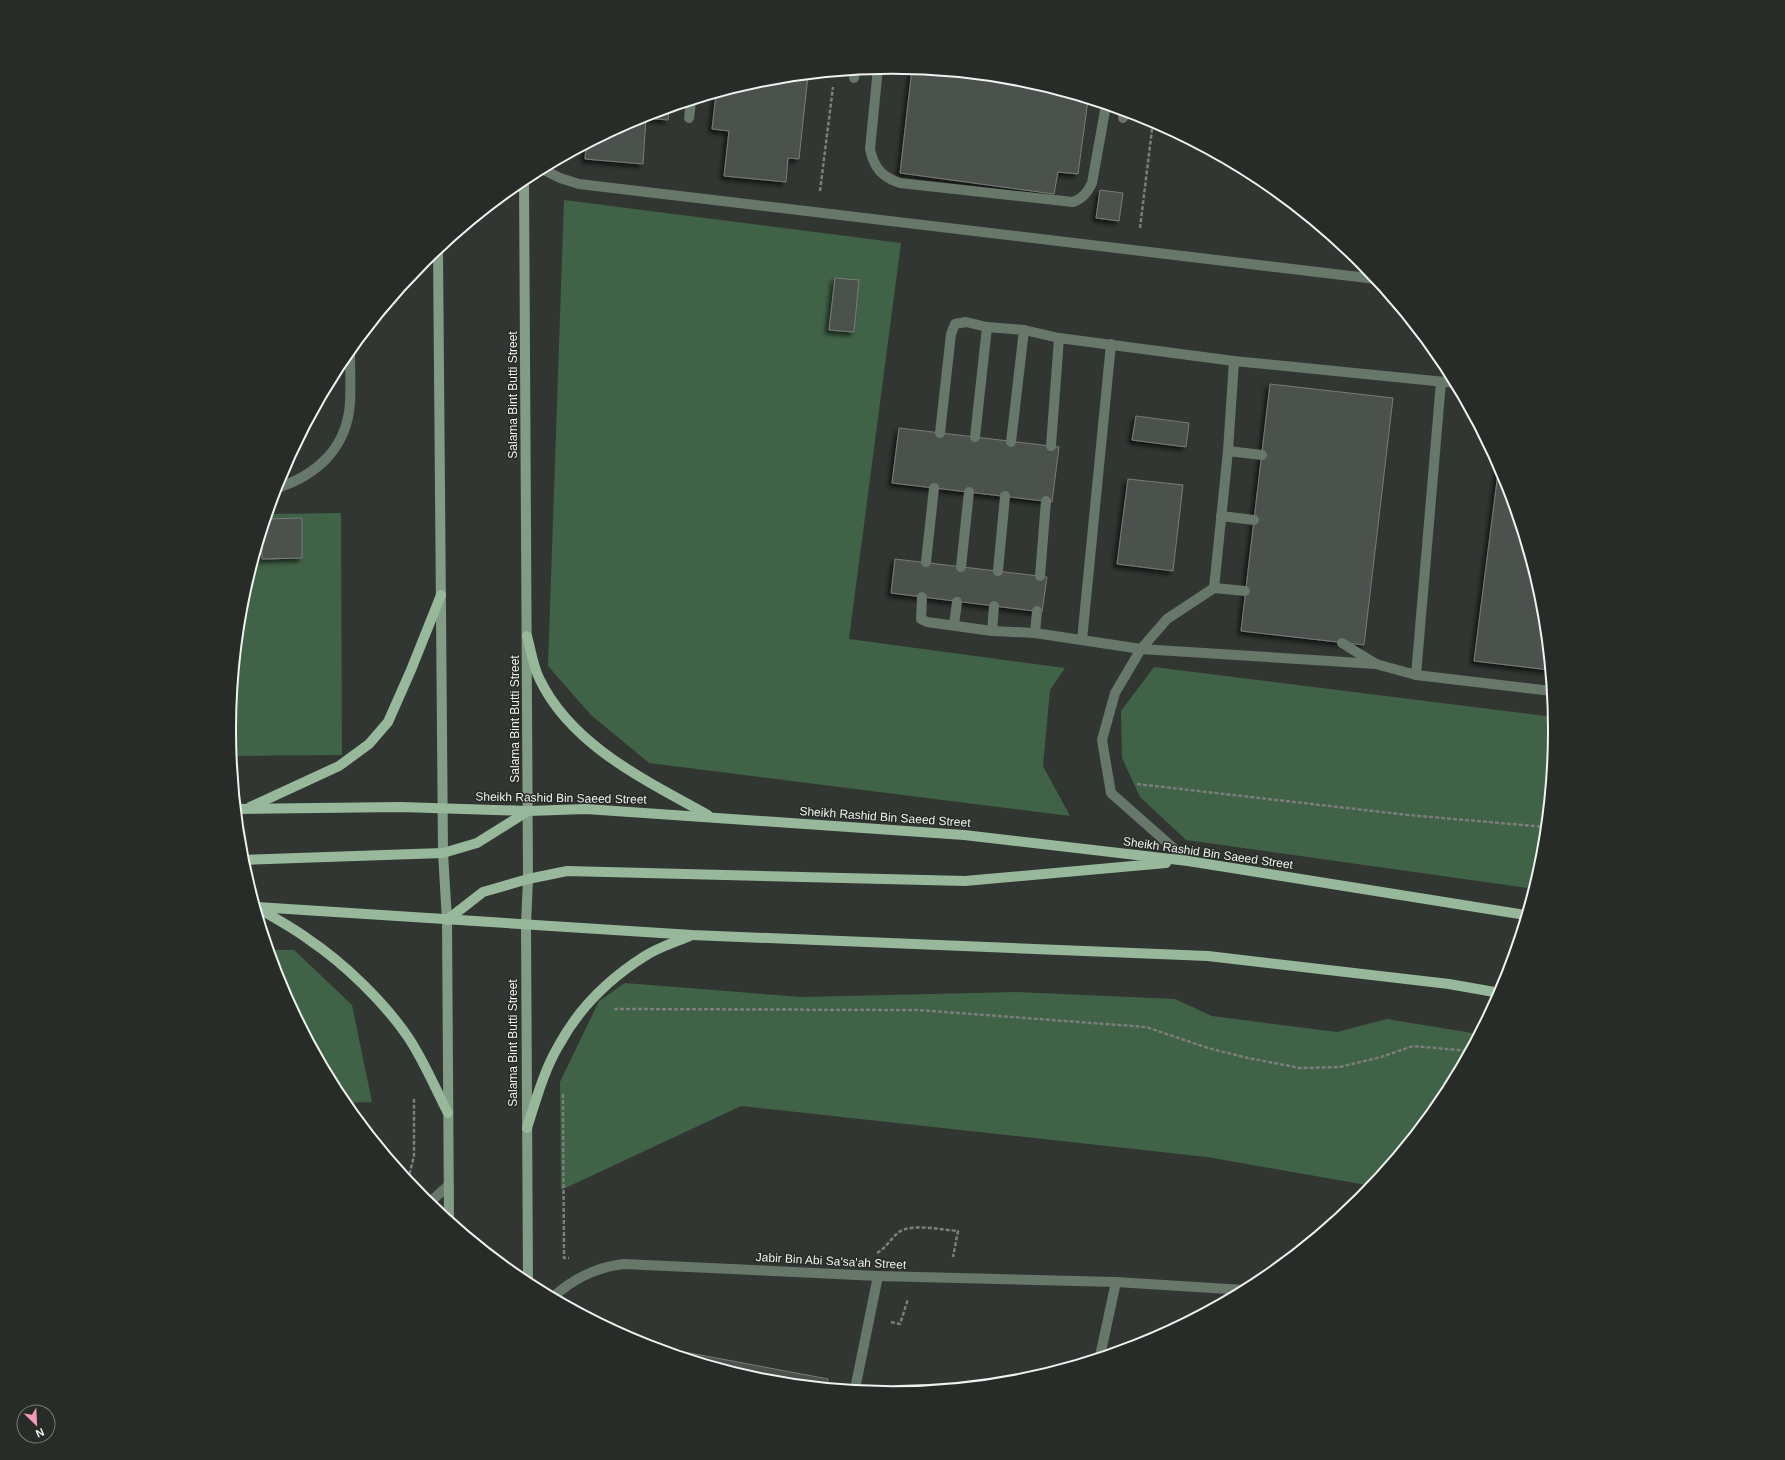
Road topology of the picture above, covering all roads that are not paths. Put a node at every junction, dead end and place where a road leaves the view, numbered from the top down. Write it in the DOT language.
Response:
graph roads {
  1 [pos="877,74"];
  2 [pos="690,106"];
  3 [pos="1105,110"];
  4 [pos="689,118"];
  5 [pos="549,172"];
  6 [pos="524,188"];
  7 [pos="438,258"];
  8 [pos="1368,278"];
  9 [pos="987,327"];
  10 [pos="1024,330"];
  11 [pos="1059,338"];
  12 [pos="1111,344"];
  13 [pos="1234,361"];
  14 [pos="350,362"];
  15 [pos="1441,382"];
  16 [pos="1449,383"];
  17 [pos="940,433"];
  18 [pos="975,437"];
  19 [pos="1011,442"];
  20 [pos="1051,446"];
  21 [pos="1228,451"];
  22 [pos="1262,455"];
  23 [pos="284,485"];
  24 [pos="934,488"];
  25 [pos="969,492"];
  26 [pos="1005,496"];
  27 [pos="1046,501"];
  28 [pos="1220,516"];
  29 [pos="1254,520"];
  30 [pos="926,562"];
  31 [pos="961,567"];
  32 [pos="998,571"];
  33 [pos="1040,576"];
  34 [pos="1214,588"];
  35 [pos="1246,591"];
  36 [pos="441,595"];
  37 [pos="922,597"];
  38 [pos="957,602"];
  39 [pos="994,606"];
  40 [pos="1037,611"];
  41 [pos="954,625"];
  42 [pos="992,631"];
  43 [pos="1035,633"];
  44 [pos="527,636"];
  45 [pos="1082,640"];
  46 [pos="1342,643"];
  47 [pos="1140,649"];
  48 [pos="1376,664"];
  49 [pos="1416,675"];
  50 [pos="1547,690"];
  51 [pos="442,808"];
  52 [pos="242,809"];
  53 [pos="528,811"];
  54 [pos="712,817"];
  55 [pos="443,853"];
  56 [pos="249,860"];
  57 [pos="1188,861"];
  58 [pos="528,879"];
  59 [pos="261,907"];
  60 [pos="262,910"];
  61 [pos="1522,914"];
  62 [pos="447,920"];
  63 [pos="526,924"];
  64 [pos="692,935"];
  65 [pos="1494,992"];
  66 [pos="448,1113"];
  67 [pos="527,1128"];
  68 [pos="449,1185"];
  69 [pos="434,1199"];
  70 [pos="449,1213"];
  71 [pos="528,1275"];
  72 [pos="878,1276"];
  73 [pos="1116,1282"];
  74 [pos="1234,1289"];
  75 [pos="557,1294"];
  76 [pos="1101,1352"];
  77 [pos="856,1385"];
  1 -- 3 [label="street"];
  2 -- 4 [label="street"];
  5 -- 8 [label="street"];
  6 -- 44 [label="main road, Salama Bint Butti Street"];
  7 -- 36 [label="main road"];
  9 -- 10 [label="street"];
  9 -- 17 [label="street"];
  9 -- 18 [label="street"];
  10 -- 11 [label="street"];
  10 -- 19 [label="street"];
  11 -- 12 [label="street"];
  11 -- 20 [label="street"];
  12 -- 13 [label="street"];
  12 -- 45 [label="street"];
  13 -- 15 [label="street"];
  13 -- 21 [label="street"];
  14 -- 23 [label="street"];
  15 -- 16 [label="street"];
  15 -- 49 [label="street"];
  21 -- 22 [label="street"];
  21 -- 28 [label="street"];
  24 -- 30 [label="street"];
  25 -- 31 [label="street"];
  26 -- 32 [label="street"];
  27 -- 33 [label="street"];
  28 -- 29 [label="street"];
  28 -- 34 [label="street"];
  34 -- 35 [label="street"];
  34 -- 47 [label="street"];
  36 -- 51 [label="main road"];
  36 -- 52 [label="main road"];
  37 -- 41 [label="street"];
  38 -- 41 [label="street"];
  39 -- 42 [label="street"];
  40 -- 43 [label="street"];
  41 -- 42 [label="street"];
  42 -- 43 [label="street"];
  43 -- 45 [label="street"];
  44 -- 53 [label="main road, Salama Bint Butti Street"];
  44 -- 54 [label="main road"];
  45 -- 47 [label="street"];
  46 -- 48 [label="street"];
  47 -- 48 [label="street"];
  47 -- 57 [label="street"];
  48 -- 49 [label="street"];
  49 -- 50 [label="street"];
  51 -- 52 [label="main road, Sheikh Rashid Bin Saeed Street"];
  51 -- 53 [label="main road, Sheikh Rashid Bin Saeed Street"];
  51 -- 55 [label="main road"];
  53 -- 54 [label="main road, Sheikh Rashid Bin Saeed Street"];
  53 -- 55 [label="main road"];
  53 -- 58 [label="main road, Salama Bint Butti Street"];
  54 -- 57 [label="main road, Sheikh Rashid Bin Saeed Street"];
  55 -- 56 [label="main road"];
  55 -- 62 [label="main road"];
  57 -- 58 [label="main road"];
  57 -- 61 [label="main road, Sheikh Rashid Bin Saeed Street"];
  58 -- 62 [label="main road"];
  58 -- 63 [label="main road, Salama Bint Butti Street"];
  59 -- 62 [label="main road"];
  60 -- 66 [label="main road"];
  62 -- 63 [label="main road"];
  62 -- 66 [label="main road"];
  63 -- 64 [label="main road"];
  63 -- 67 [label="main road, Salama Bint Butti Street"];
  64 -- 65 [label="main road"];
  64 -- 67 [label="main road"];
  66 -- 68 [label="main road"];
  67 -- 71 [label="main road, Salama Bint Butti Street"];
  68 -- 69 [label="street"];
  68 -- 70 [label="main road"];
  72 -- 73 [label="street, Jabir Bin Abi Sa'sa'ah Street"];
  72 -- 75 [label="street, Jabir Bin Abi Sa'sa'ah Street"];
  72 -- 77 [label="street"];
  73 -- 74 [label="street, Jabir Bin Abi Sa'sa'ah Street"];
  73 -- 76 [label="street"];
}
